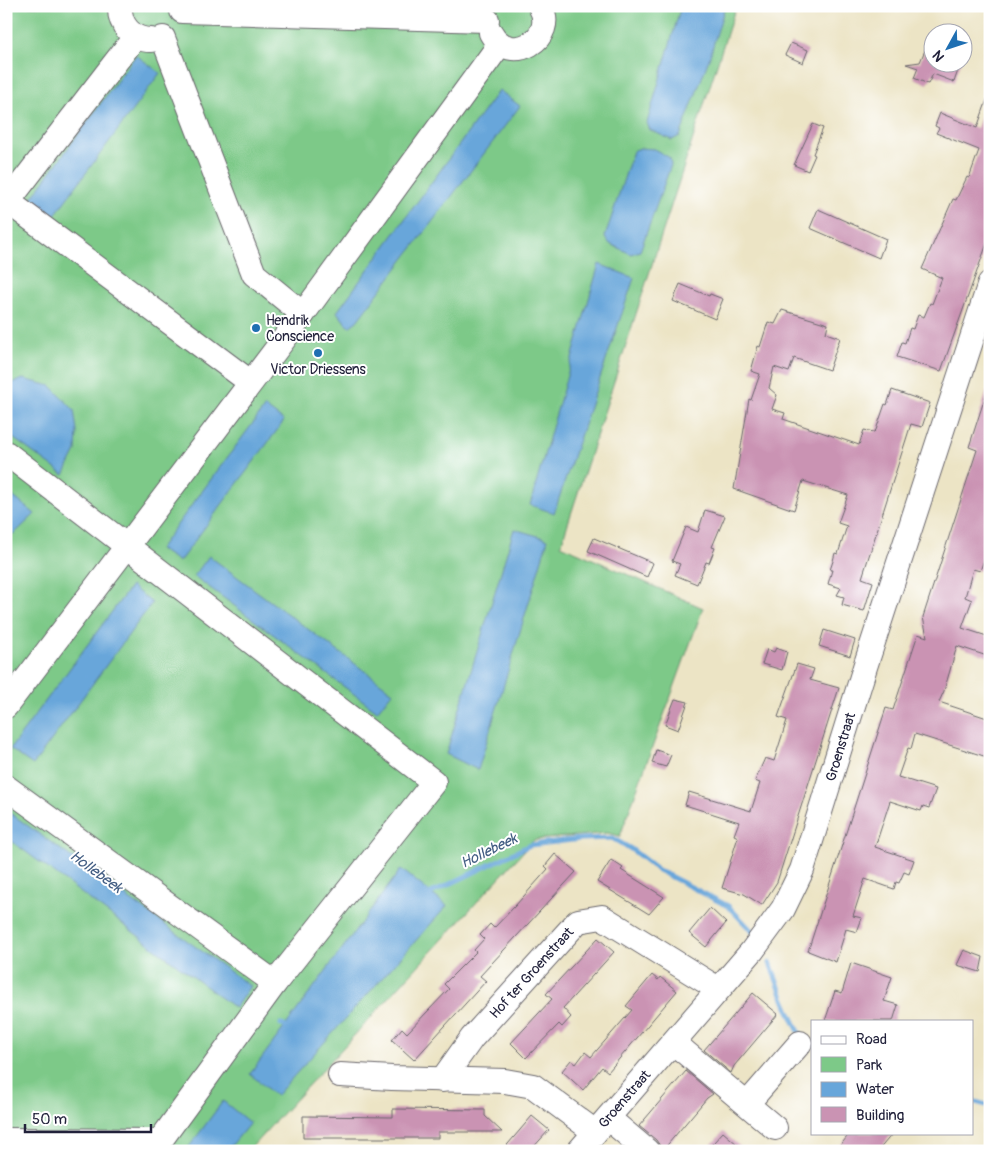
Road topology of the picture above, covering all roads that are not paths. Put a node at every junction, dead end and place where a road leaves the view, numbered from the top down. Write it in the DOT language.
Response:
graph roads {
  1 [pos="120,6"];
  2 [pos="540,6"];
  3 [pos="182,9"];
  4 [pos="489,13"];
  5 [pos="135,36"];
  6 [pos="164,38"];
  7 [pos="500,44"];
  8 [pos="7,202"];
  9 [pos="990,283"];
  10 [pos="302,314"];
  11 [pos="250,382"];
  12 [pos="6,453"];
  13 [pos="128,547"];
  14 [pos="6,706"];
  15 [pos="6,787"];
  16 [pos="275,983"];
  17 [pos="718,989"];
  18 [pos="674,1043"];
  19 [pos="800,1043"];
  20 [pos="340,1075"];
  21 [pos="442,1080"];
  22 [pos="747,1104"];
  23 [pos="602,1125"];
  24 [pos="775,1128"];
  25 [pos="6,1140"];
  26 [pos="579,1151"];
  27 [pos="648,1151"];
  1 -- 5 [label="street"];
  2 -- 7 [label="street"];
  3 -- 4 [label="street"];
  3 -- 6 [label="street"];
  4 -- 7 [label="street"];
  5 -- 6 [label="street"];
  5 -- 8 [label="street"];
  6 -- 10 [label="street"];
  7 -- 10 [label="street"];
  8 -- 11 [label="street"];
  9 -- 17 [label="street, Groenstraat"];
  10 -- 11 [label="street"];
  11 -- 13 [label="street"];
  12 -- 13 [label="street"];
  13 -- 14 [label="street"];
  13 -- 16 [label="street"];
  15 -- 16 [label="street"];
  16 -- 25 [label="street"];
  17 -- 18 [label="street, Groenstraat"];
  17 -- 21 [label="street, Hof ter Groenstraat"];
  18 -- 22 [label="street"];
  18 -- 23 [label="street, Groenstraat"];
  19 -- 22 [label="street"];
  20 -- 21 [label="street"];
  21 -- 23 [label="street"];
  22 -- 24 [label="street"];
  23 -- 26 [label="street, Groenstraat"];
  23 -- 27 [label="street"];
}
